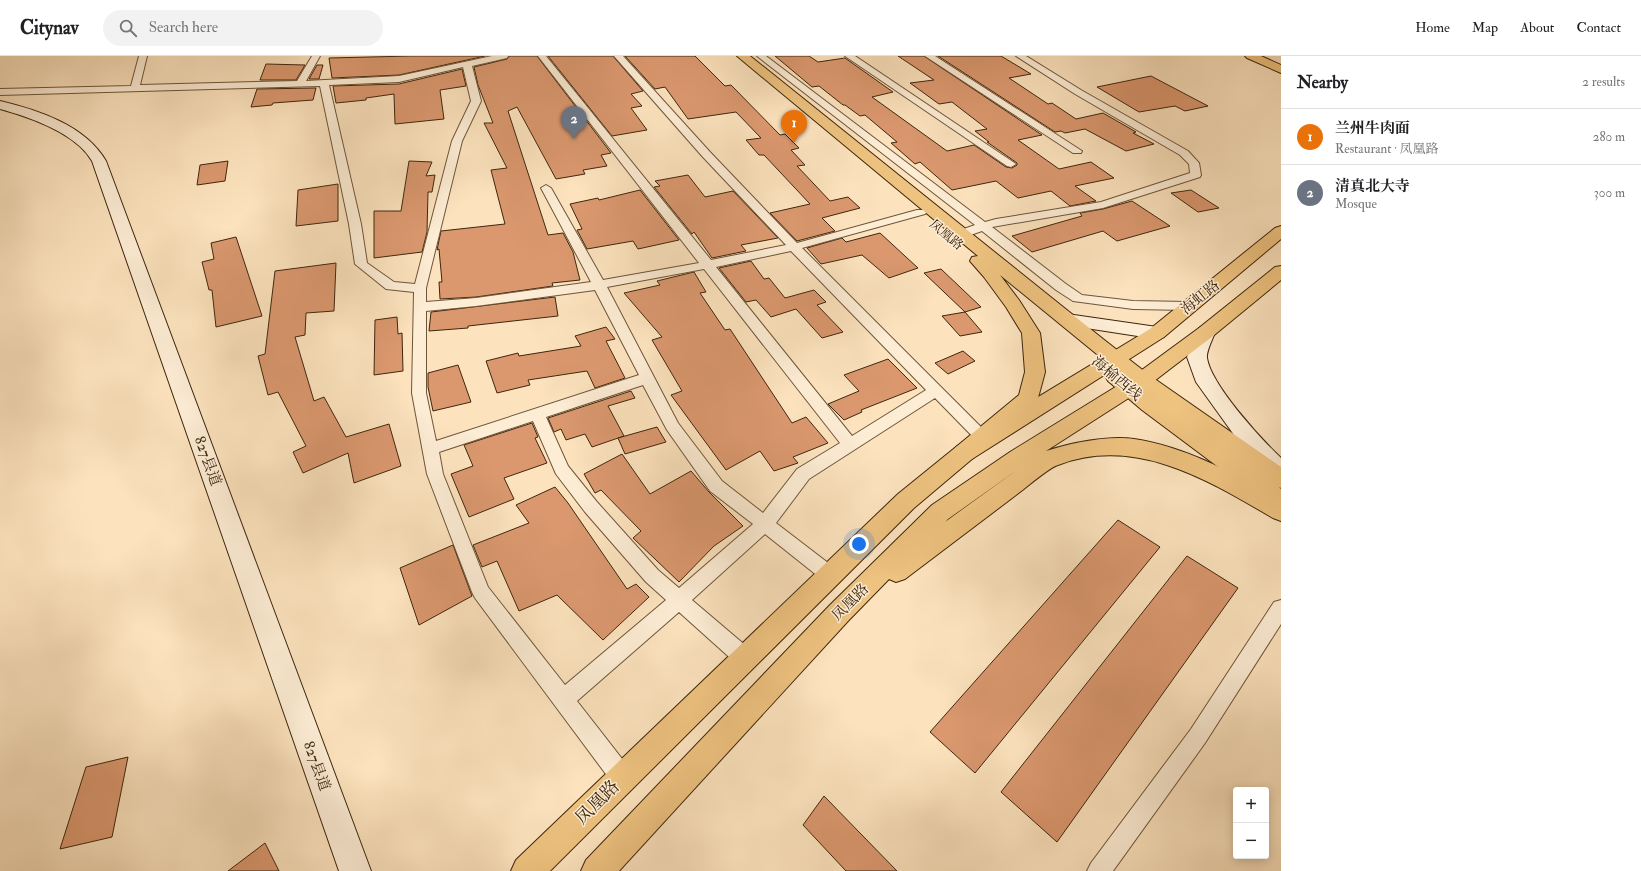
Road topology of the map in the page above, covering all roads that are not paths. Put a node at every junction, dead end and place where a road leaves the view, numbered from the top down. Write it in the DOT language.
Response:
graph roads {
  1 [pos="143,56"];
  2 [pos="316,56"];
  3 [pos="504,56"];
  4 [pos="542,56"];
  5 [pos="618,56"];
  6 [pos="730,56"];
  7 [pos="743,56"];
  8 [pos="761,56"];
  9 [pos="849,56"];
  10 [pos="929,56"];
  11 [pos="1020,56"];
  12 [pos="1252,56"];
  13 [pos="1267,56"];
  14 [pos="1281,62"];
  15 [pos="467,64"];
  16 [pos="1281,69"];
  17 [pos="324,83"];
  18 [pos="300,84"];
  19 [pos="135,88"];
  20 [pos="0,92"];
  21 [pos="0,105"];
  22 [pos="1077,151"];
  23 [pos="1011,164"];
  24 [pos="546,188"];
  25 [pos="921,212"];
  26 [pos="983,227"];
  27 [pos="1281,231"];
  28 [pos="962,240"];
  29 [pos="794,248"];
  30 [pos="706,265"];
  31 [pos="1281,270"];
  32 [pos="599,285"];
  33 [pos="420,288"];
  34 [pos="419,306"];
  35 [pos="1188,306"];
  36 [pos="1067,320"];
  37 [pos="1206,332"];
  38 [pos="1157,333"];
  39 [pos="1106,357"];
  40 [pos="647,378"];
  41 [pos="1135,384"];
  42 [pos="935,391"];
  43 [pos="537,414"];
  44 [pos="850,445"];
  45 [pos="973,445"];
  46 [pos="430,449"];
  47 [pos="1281,472"];
  48 [pos="1281,479"];
  49 [pos="1281,501"];
  50 [pos="1281,511"];
  51 [pos="764,525"];
  52 [pos="830,575"];
  53 [pos="680,600"];
  54 [pos="1281,608"];
  55 [pos="839,613"];
  56 [pos="745,658"];
  57 [pos="563,700"];
  58 [pos="622,777"];
  59 [pos="355,871"];
  60 [pos="527,871"];
  61 [pos="596,871"];
  62 [pos="1099,871"];
  1 -- 19 [label="street"];
  2 -- 18 [label="street"];
  3 -- 15 [label="street"];
  4 -- 30 [label="street"];
  5 -- 29 [label="street"];
  6 -- 25 [label="main road, 凤凰路"];
  7 -- 28 [label="main road, 凤凰路"];
  8 -- 26 [label="street"];
  9 -- 23 [label="street"];
  10 -- 22 [label="street"];
  11 -- 26 [label="street"];
  12 -- 16 [label="main road"];
  13 -- 14 [label="main road"];
  15 -- 17 [label="street"];
  15 -- 33 [label="street"];
  17 -- 18 [label="street"];
  17 -- 33 [label="street"];
  18 -- 19 [label="street"];
  19 -- 20 [label="street"];
  21 -- 59 [label="main road, 827县道"];
  24 -- 32 [label="street"];
  25 -- 28 [label="main road, 凤凰路"];
  25 -- 29 [label="street"];
  26 -- 28 [label="street"];
  26 -- 35 [label="street"];
  27 -- 35 [label="main road, 海虹路"];
  28 -- 36 [label="main road, 凤凰路"];
  28 -- 39 [label="main road, 海榆西线"];
  28 -- 45 [label="main road, 凤凰路"];
  29 -- 30 [label="street"];
  29 -- 42 [label="street"];
  30 -- 32 [label="street"];
  30 -- 44 [label="street"];
  31 -- 37 [label="main road, 海虹路"];
  32 -- 34 [label="street"];
  32 -- 40 [label="street"];
  33 -- 34 [label="street"];
  34 -- 46 [label="street"];
  35 -- 38 [label="main road, 海虹路"];
  36 -- 38 [label="main road"];
  36 -- 39 [label="main road, 凤凰路"];
  37 -- 41 [label="main road, 海虹路"];
  37 -- 47 [label="main road"];
  38 -- 39 [label="main road, 海虹路"];
  39 -- 41 [label="main road, 海榆西线"];
  39 -- 45 [label="main road, 凤凰路"];
  40 -- 43 [label="street"];
  40 -- 51 [label="street"];
  41 -- 48 [label="main road, 海榆西线"];
  41 -- 49 [label="main road, 海榆西线"];
  41 -- 55 [label="main road, 凤凰路"];
  42 -- 44 [label="street"];
  42 -- 45 [label="street"];
  43 -- 46 [label="street"];
  43 -- 53 [label="street"];
  44 -- 51 [label="street"];
  45 -- 52 [label="main road, 凤凰路"];
  46 -- 57 [label="street"];
  50 -- 55 [label="main road"];
  51 -- 52 [label="street"];
  51 -- 53 [label="street"];
  52 -- 56 [label="main road, 凤凰路"];
  53 -- 56 [label="street"];
  53 -- 57 [label="street"];
  54 -- 62 [label="street"];
  55 -- 61 [label="main road, 凤凰路"];
  56 -- 58 [label="main road, 凤凰路"];
  57 -- 58 [label="street"];
  58 -- 60 [label="main road, 凤凰路"];
}
